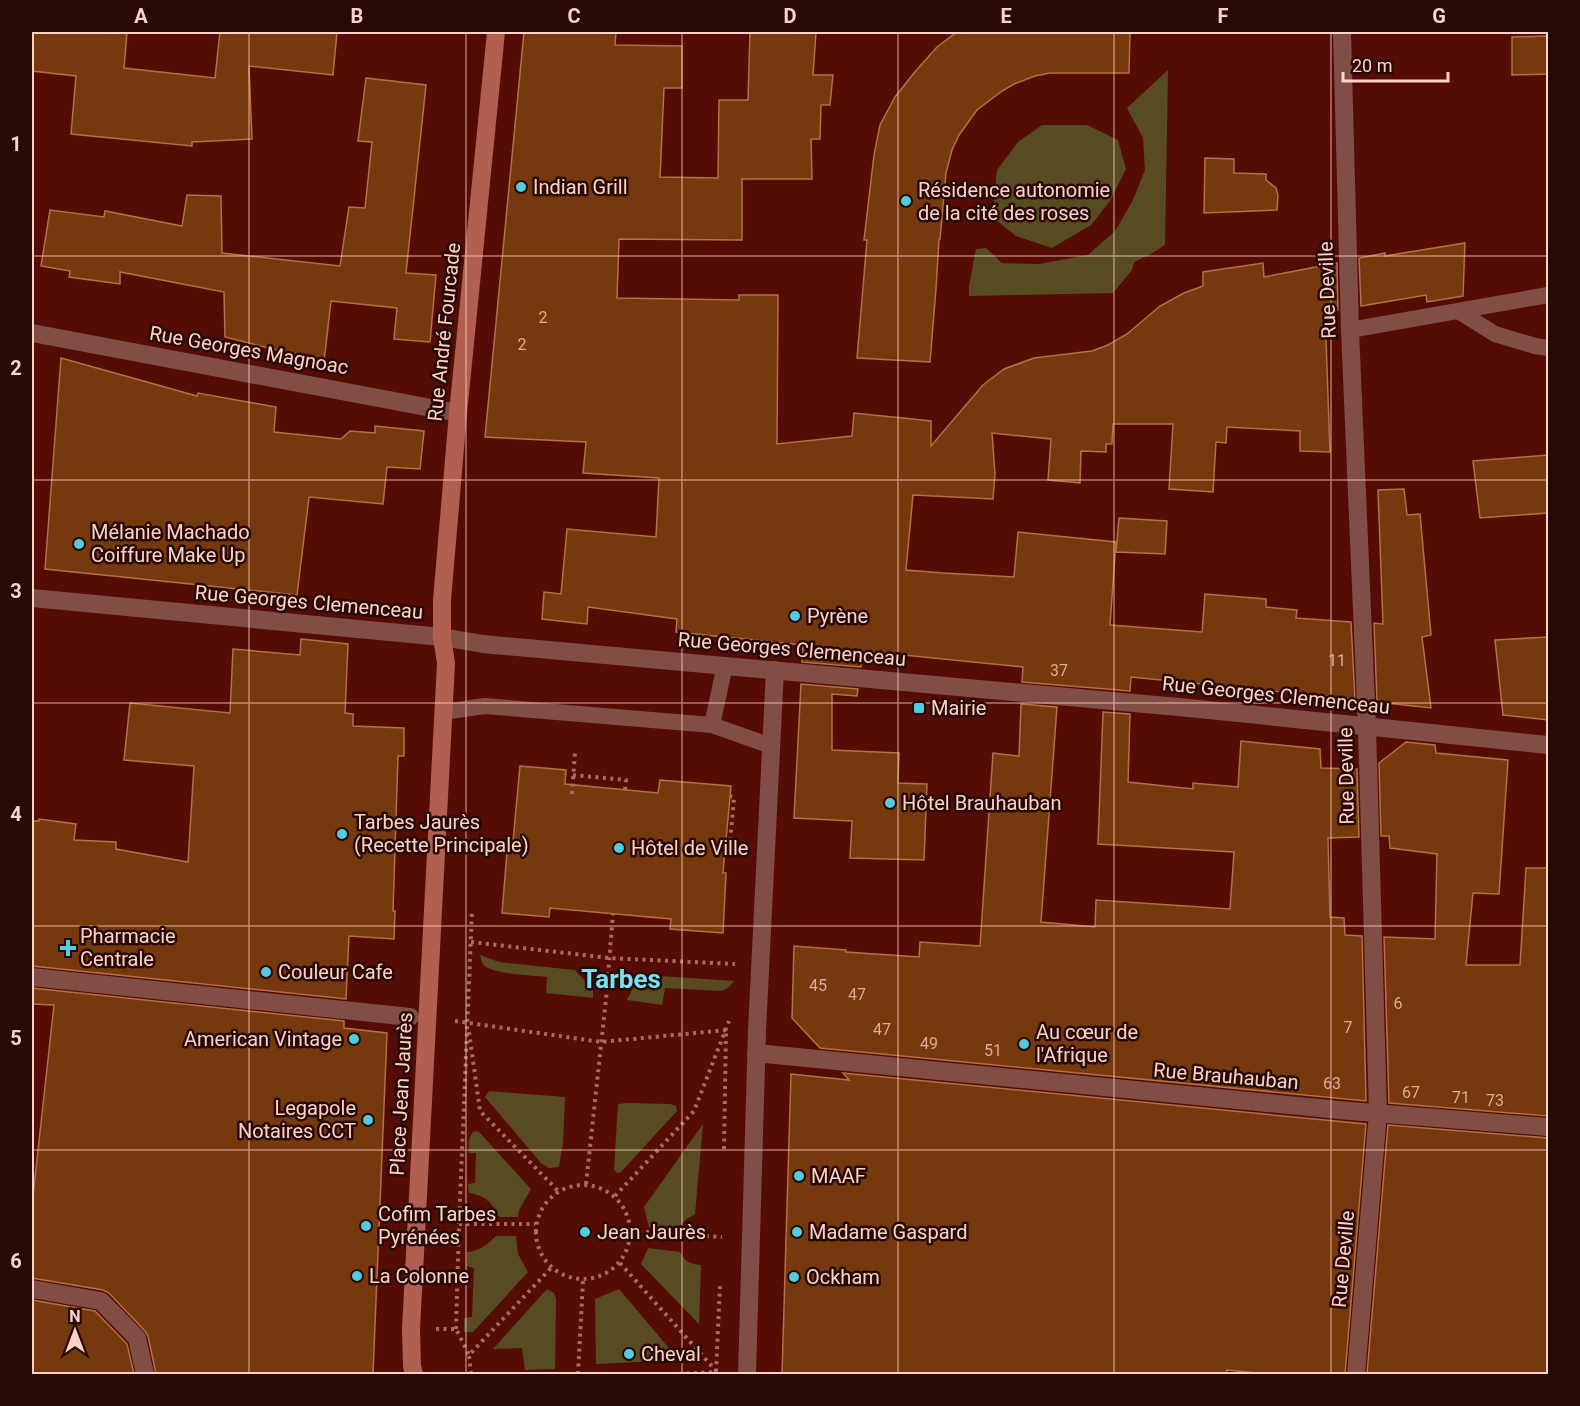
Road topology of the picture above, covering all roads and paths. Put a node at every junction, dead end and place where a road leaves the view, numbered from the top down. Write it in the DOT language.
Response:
graph roads {
  1 [pos="496,32"];
  2 [pos="1342,32"];
  3 [pos="1548,295"];
  4 [pos="1458,311"];
  5 [pos="1350,330"];
  6 [pos="32,333"];
  7 [pos="1548,348"];
  8 [pos="458,412"];
  9 [pos="32,598"];
  10 [pos="442,637"];
  11 [pos="725,665"];
  12 [pos="775,670"];
  13 [pos="443,712"];
  14 [pos="712,725"];
  15 [pos="1367,727"];
  16 [pos="1548,745"];
  17 [pos="771,746"];
  18 [pos="575,752"];
  19 [pos="573,775"];
  20 [pos="625,790"];
  21 [pos="572,794"];
  22 [pos="730,796"];
  23 [pos="477,842"];
  24 [pos="513,844"];
  25 [pos="729,855"];
  26 [pos="472,910"];
  27 [pos="613,914"];
  28 [pos="471,942"];
  29 [pos="609,958"];
  30 [pos="742,964"];
  31 [pos="32,977"];
  32 [pos="410,1017"];
  33 [pos="448,1020"];
  34 [pos="467,1022"];
  35 [pos="726,1029"];
  36 [pos="735,1030"];
  37 [pos="601,1042"];
  38 [pos="756,1053"];
  39 [pos="1378,1113"];
  40 [pos="1548,1127"];
  41 [pos="723,1156"];
  42 [pos="586,1184"];
  43 [pos="558,1191"];
  44 [pos="615,1196"];
  45 [pos="459,1224"];
  46 [pos="535,1224"];
  47 [pos="631,1231"];
  48 [pos="722,1237"];
  49 [pos="620,1263"];
  50 [pos="551,1268"];
  51 [pos="583,1280"];
  52 [pos="720,1282"];
  53 [pos="32,1289"];
  54 [pos="427,1329"];
  55 [pos="456,1329"];
  56 [pos="470,1355"];
  57 [pos="716,1372"];
  58 [pos="145,1374"];
  59 [pos="414,1374"];
  60 [pos="471,1374"];
  61 [pos="578,1374"];
  62 [pos="679,1374"];
  63 [pos="723,1374"];
  64 [pos="747,1374"];
  65 [pos="1356,1374"];
  1 -- 8 [label="street, Rue André Fourcade"];
  2 -- 5 [label="street, Rue Deville"];
  3 -- 4 [label="lane"];
  4 -- 5 [label="lane"];
  4 -- 7 [label="lane"];
  5 -- 15 [label="street, Rue Deville"];
  6 -- 8 [label="street, Rue Georges Magnoac"];
  8 -- 10 [label="street, Rue André Fourcade"];
  9 -- 10 [label="street, Rue Georges Clemenceau"];
  10 -- 11 [label="street, Rue Georges Clemenceau"];
  10 -- 13 [label="street, Place Jean Jaurès"];
  11 -- 12 [label="street, Rue Georges Clemenceau"];
  11 -- 14 [label="lane"];
  12 -- 15 [label="street, Rue Georges Clemenceau"];
  12 -- 17 [label="street"];
  13 -- 14 [label="lane"];
  13 -- 59 [label="street, Place Jean Jaurès"];
  14 -- 17 [label="lane"];
  15 -- 16 [label="street, Rue Georges Clemenceau"];
  15 -- 39 [label="street, Rue Deville"];
  17 -- 38 [label="street"];
  18 -- 19 [label="path"];
  19 -- 20 [label="path"];
  19 -- 21 [label="path"];
  22 -- 25 [label="path"];
  23 -- 24 [label="path"];
  26 -- 28 [label="path"];
  27 -- 29 [label="path"];
  28 -- 29 [label="path"];
  28 -- 34 [label="path"];
  29 -- 30 [label="path"];
  29 -- 37 [label="path"];
  31 -- 32 [label="street"];
  33 -- 34 [label="path"];
  34 -- 37 [label="path"];
  34 -- 43 [label="path"];
  34 -- 45 [label="path"];
  35 -- 36 [label="path"];
  35 -- 37 [label="path"];
  35 -- 41 [label="path"];
  35 -- 44 [label="path"];
  37 -- 42 [label="path"];
  38 -- 39 [label="street, Rue Brauhauban"];
  38 -- 64 [label="street"];
  39 -- 40 [label="street, Rue Brauhauban"];
  39 -- 65 [label="street, Rue Deville"];
  42 -- 43 [label="path"];
  42 -- 44 [label="path"];
  43 -- 46 [label="path"];
  44 -- 47 [label="path"];
  45 -- 46 [label="path"];
  45 -- 55 [label="path"];
  46 -- 50 [label="path"];
  47 -- 48 [label="path"];
  47 -- 49 [label="path"];
  49 -- 51 [label="path"];
  49 -- 57 [label="path"];
  50 -- 51 [label="path"];
  50 -- 56 [label="path"];
  51 -- 61 [label="path"];
  52 -- 57 [label="path"];
  53 -- 58 [label="street"];
  54 -- 55 [label="path"];
  55 -- 56 [label="path"];
  56 -- 60 [label="path"];
  57 -- 62 [label="path"];
  57 -- 63 [label="path"];
}
